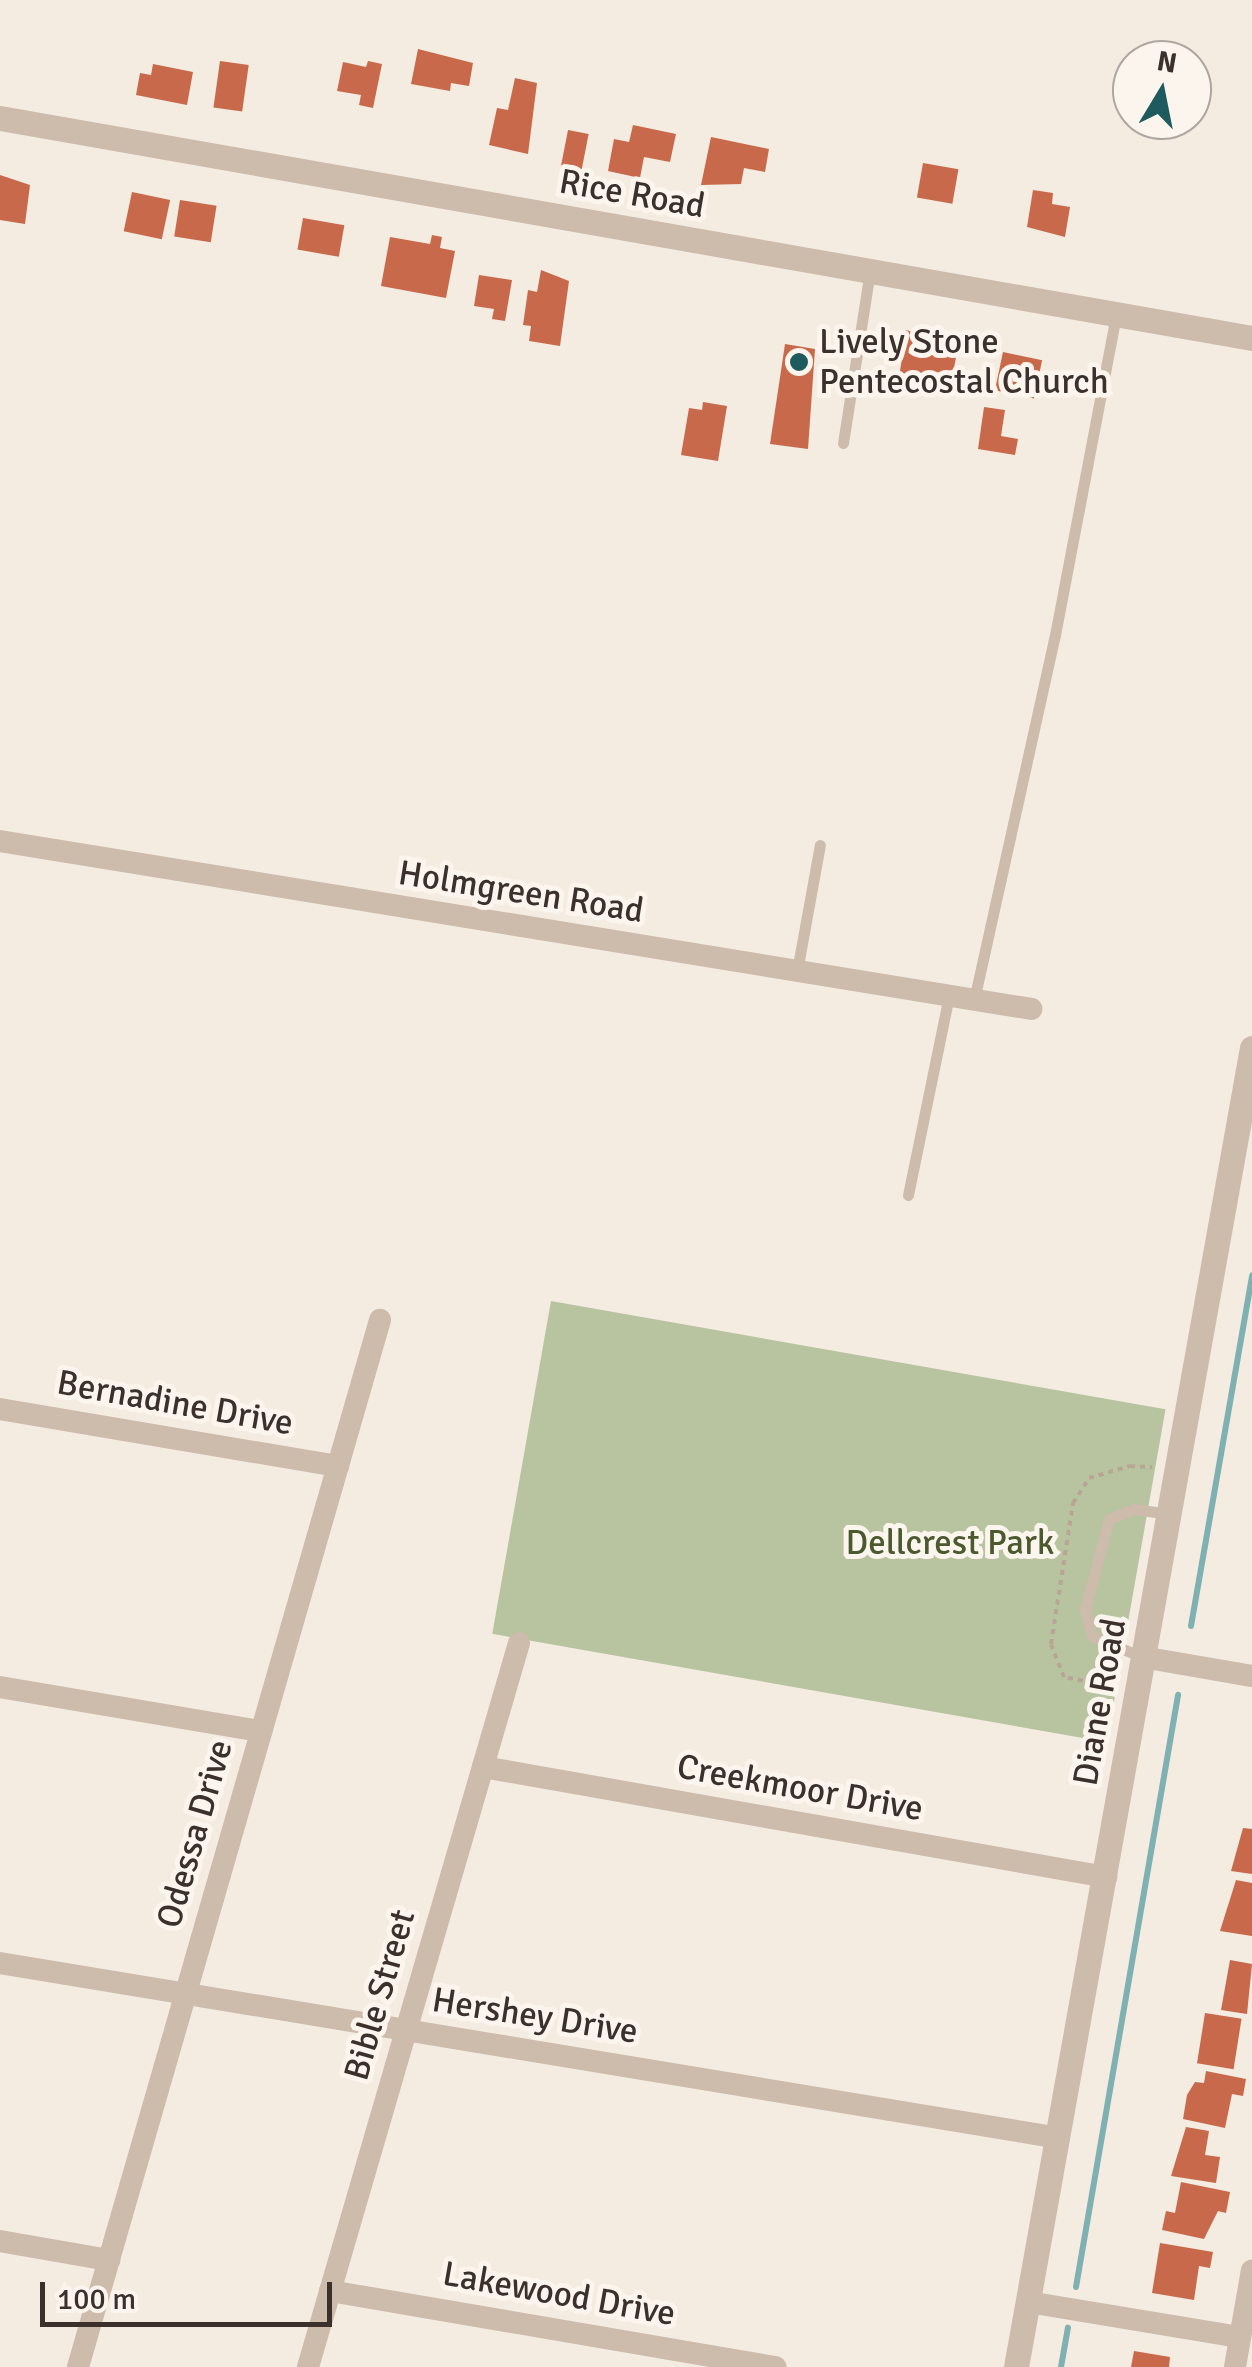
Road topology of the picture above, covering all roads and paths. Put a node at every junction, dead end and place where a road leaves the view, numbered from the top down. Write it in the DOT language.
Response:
graph roads {
  1 [pos="0,118"];
  2 [pos="870,270"];
  3 [pos="1116,314"];
  4 [pos="1252,338"];
  5 [pos="843,443"];
  6 [pos="0,841"];
  7 [pos="820,846"];
  8 [pos="797,971"];
  9 [pos="949,996"];
  10 [pos="974,1000"];
  11 [pos="1031,1009"];
  12 [pos="1252,1048"];
  13 [pos="908,1195"];
  14 [pos="380,1320"];
  15 [pos="0,1408"];
  16 [pos="338,1466"];
  17 [pos="1168,1514"];
  18 [pos="520,1643"];
  19 [pos="1142,1657"];
  20 [pos="1252,1676"];
  21 [pos="0,1687"];
  22 [pos="261,1732"];
  23 [pos="482,1767"];
  24 [pos="1106,1877"];
  25 [pos="0,1963"];
  26 [pos="186,1994"];
  27 [pos="406,2031"];
  28 [pos="1059,2138"];
  29 [pos="0,2241"];
  30 [pos="109,2260"];
  31 [pos="1252,2270"];
  32 [pos="330,2291"];
  33 [pos="1028,2302"];
  34 [pos="1240,2337"];
  35 [pos="78,2367"];
  36 [pos="308,2367"];
  37 [pos="776,2367"];
  38 [pos="1016,2367"];
  39 [pos="1235,2367"];
  1 -- 2 [label="street, Rice Road"];
  2 -- 3 [label="street, Rice Road"];
  2 -- 5 [label="lane"];
  3 -- 4 [label="street, Rice Road"];
  3 -- 10 [label="lane"];
  6 -- 8 [label="street, Holmgreen Road"];
  7 -- 8 [label="lane"];
  8 -- 9 [label="street, Holmgreen Road"];
  9 -- 10 [label="street, Holmgreen Road"];
  9 -- 13 [label="lane"];
  10 -- 11 [label="street, Holmgreen Road"];
  12 -- 17 [label="street, Diane Road"];
  14 -- 16 [label="street, Odessa Drive"];
  15 -- 16 [label="street, Bernadine Drive"];
  16 -- 22 [label="street, Odessa Drive"];
  17 -- 19 [label="street, Diane Road"];
  17 -- 19 [label="lane"];
  18 -- 23 [label="street, Bible Street"];
  19 -- 20 [label="street"];
  19 -- 24 [label="street, Diane Road"];
  21 -- 22 [label="street"];
  22 -- 26 [label="street, Odessa Drive"];
  23 -- 24 [label="street, Creekmoor Drive"];
  23 -- 27 [label="street, Bible Street"];
  24 -- 28 [label="street, Diane Road"];
  25 -- 26 [label="street, Hershey Drive"];
  26 -- 27 [label="street, Hershey Drive"];
  26 -- 30 [label="street, Odessa Drive"];
  27 -- 28 [label="street, Hershey Drive"];
  27 -- 32 [label="street, Bible Street"];
  28 -- 33 [label="street, Diane Road"];
  29 -- 30 [label="street"];
  30 -- 35 [label="street, Odessa Drive"];
  31 -- 34 [label="street"];
  32 -- 36 [label="street, Bible Street"];
  32 -- 37 [label="street, Lakewood Drive"];
  33 -- 34 [label="street"];
  33 -- 38 [label="street, Diane Road"];
  34 -- 39 [label="street"];
}
